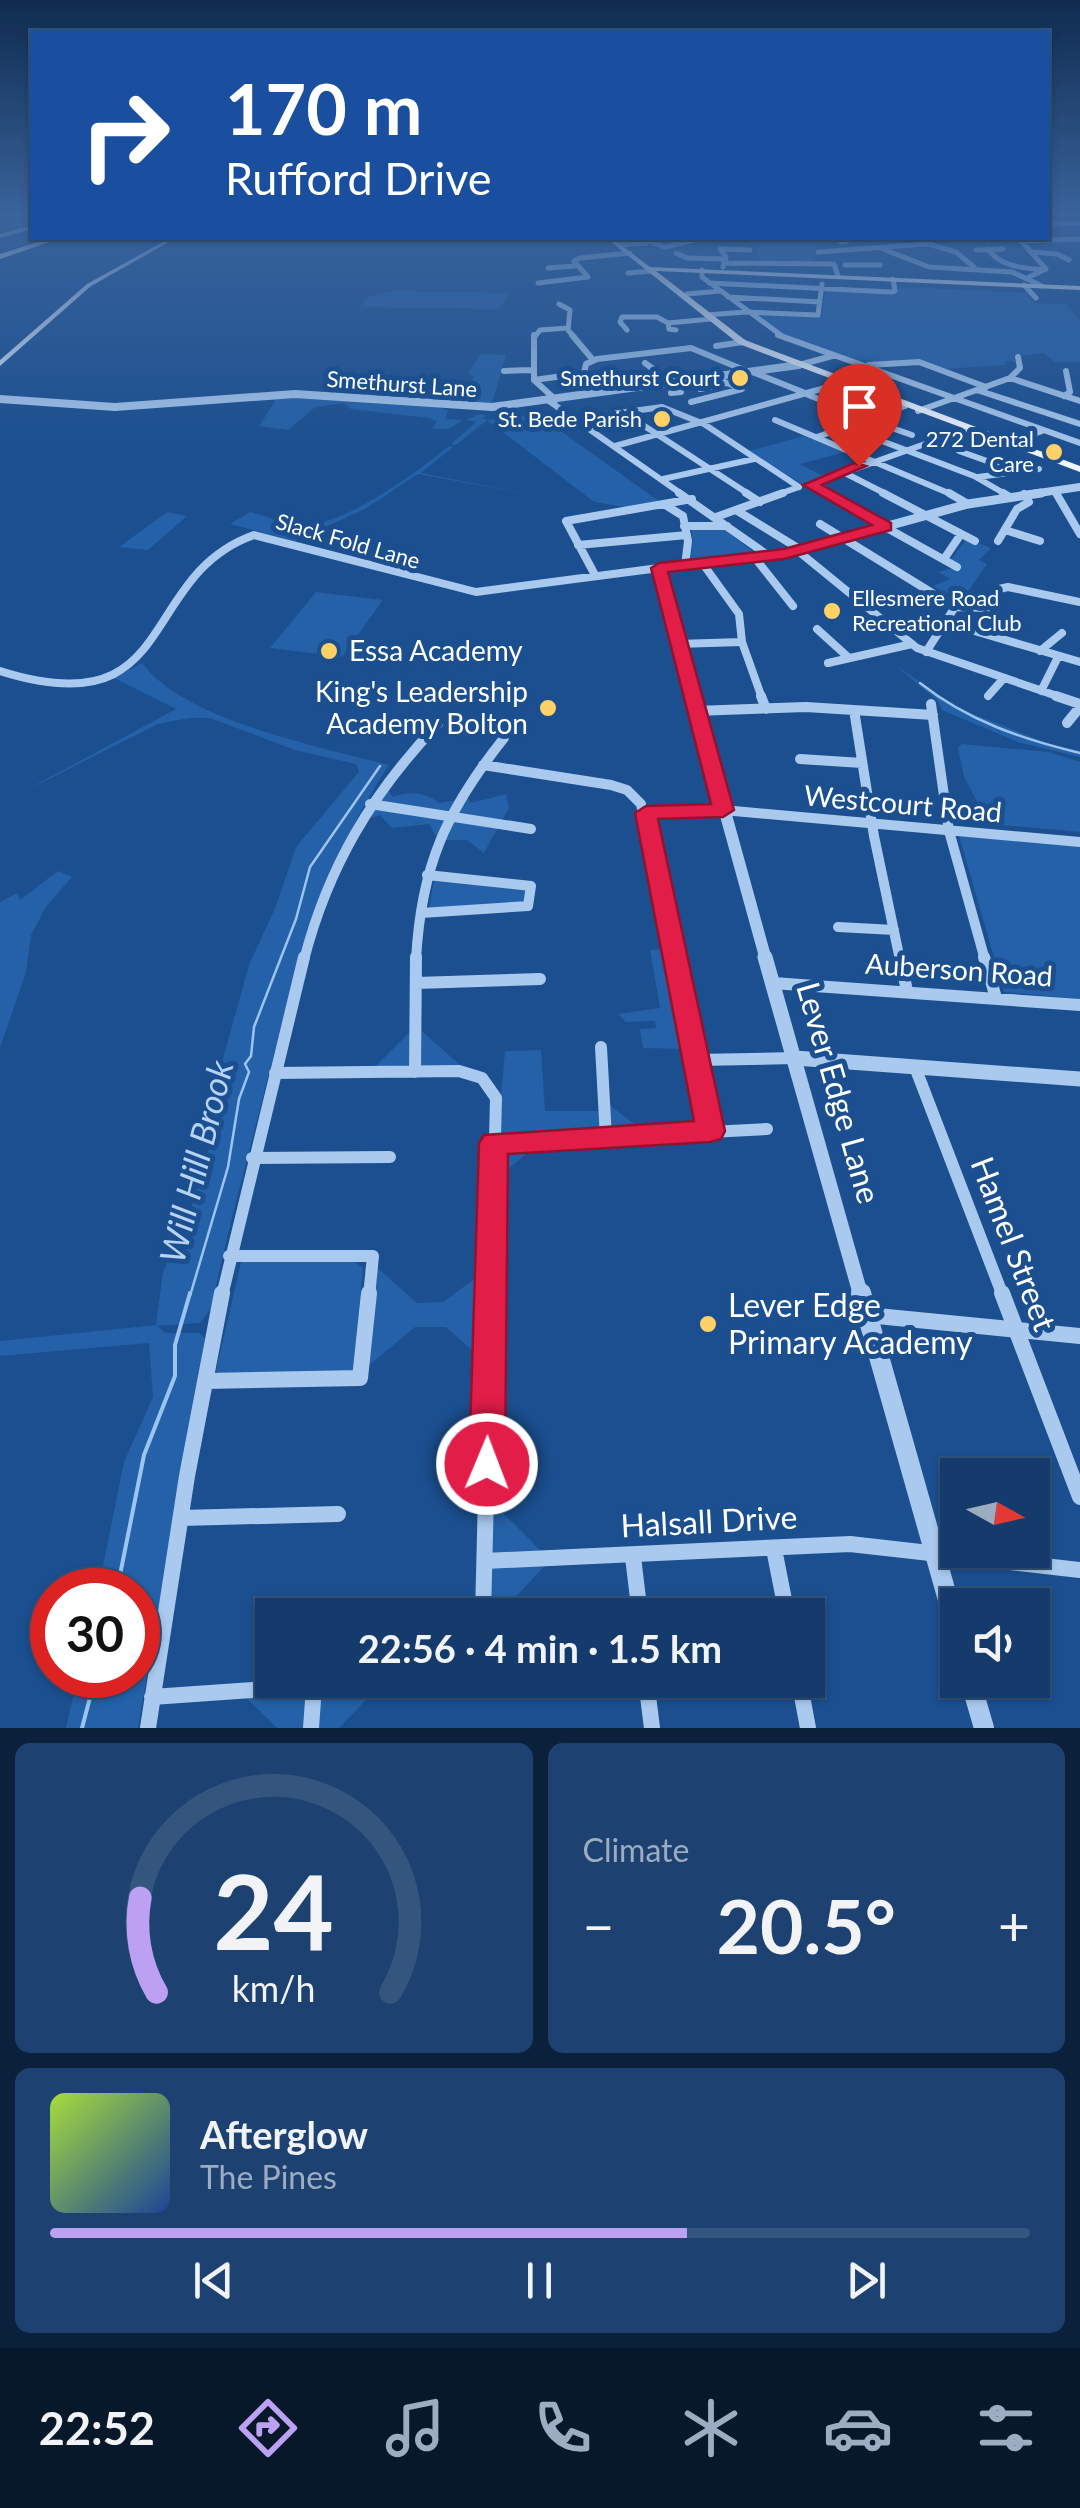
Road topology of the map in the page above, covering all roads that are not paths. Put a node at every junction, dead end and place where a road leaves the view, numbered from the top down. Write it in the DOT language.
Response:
graph roads {
  1 [pos="76,295"];
  2 [pos="681,295"];
  3 [pos="724,295"];
  4 [pos="821,295"];
  5 [pos="1034,295"];
  6 [pos="727,297"];
  7 [pos="1048,297"];
  8 [pos="820,302"];
  9 [pos="559,304"];
  10 [pos="746,312"];
  11 [pos="708,317"];
  12 [pos="568,328"];
  13 [pos="627,330"];
  14 [pos="626,341"];
  15 [pos="742,342"];
  16 [pos="716,346"];
  17 [pos="636,354"];
  18 [pos="833,355"];
  19 [pos="1018,357"];
  20 [pos="592,360"];
  21 [pos="646,362"];
  22 [pos="0,364"];
  23 [pos="799,365"];
  24 [pos="864,366"];
  25 [pos="532,370"];
  26 [pos="504,371"];
  27 [pos="1066,371"];
  28 [pos="750,372"];
  29 [pos="1010,378"];
  30 [pos="534,380"];
  31 [pos="843,382"];
  32 [pos="668,383"];
  33 [pos="707,384"];
  34 [pos="986,387"];
  35 [pos="977,390"];
  36 [pos="676,392"];
  37 [pos="806,394"];
  38 [pos="1064,396"];
  39 [pos="0,399"];
  40 [pos="952,399"];
  41 [pos="552,400"];
  42 [pos="1080,401"];
  43 [pos="691,402"];
  44 [pos="904,406"];
  45 [pos="918,411"];
  46 [pos="622,412"];
  47 [pos="1050,415"];
  48 [pos="575,419"];
  49 [pos="868,419"];
  50 [pos="775,420"];
  51 [pos="704,424"];
  52 [pos="1080,424"];
  53 [pos="1025,425"];
  54 [pos="845,427"];
  55 [pos="967,428"];
  56 [pos="1042,431"];
  57 [pos="912,435"];
  58 [pos="660,436"];
  59 [pos="817,437"];
  60 [pos="1008,443"];
  61 [pos="1080,443"];
  62 [pos="615,446"];
  63 [pos="906,450"];
  64 [pos="960,450"];
  65 [pos="754,460"];
  66 [pos="874,461"];
  67 [pos="710,469"];
  68 [pos="1038,469"];
  69 [pos="1080,469"];
  70 [pos="843,472"];
  71 [pos="1017,472"];
  72 [pos="977,477"];
  73 [pos="663,479"];
  74 [pos="1080,486"];
  75 [pos="1054,490"];
  76 [pos="1024,494"];
  77 [pos="1008,496"];
  78 [pos="692,500"];
  79 [pos="760,502"];
  80 [pos="968,504"];
  81 [pos="667,506"];
  82 [pos="736,510"];
  83 [pos="926,515"];
  84 [pos="716,517"];
  85 [pos="820,524"];
  86 [pos="727,526"];
  87 [pos="885,526"];
  88 [pos="686,530"];
  89 [pos="1005,530"];
  90 [pos="960,534"];
  91 [pos="1080,534"];
  92 [pos="844,538"];
  93 [pos="1040,541"];
  94 [pos="975,542"];
  95 [pos="998,542"];
  96 [pos="578,545"];
  97 [pos="800,550"];
  98 [pos="770,556"];
  99 [pos="756,558"];
  100 [pos="944,559"];
  101 [pos="703,564"];
  102 [pos="685,566"];
  103 [pos="957,567"];
  104 [pos="659,568"];
  105 [pos="595,575"];
  106 [pos="1079,603"];
  107 [pos="794,606"];
  108 [pos="955,606"];
  109 [pos="944,622"];
  110 [pos="829,628"];
  111 [pos="1057,634"];
  112 [pos="742,642"];
  113 [pos="677,644"];
  114 [pos="912,644"];
  115 [pos="1040,651"];
  116 [pos="926,652"];
  117 [pos="1058,656"];
  118 [pos="849,658"];
  119 [pos="828,662"];
  120 [pos="1080,662"];
  121 [pos="0,671"];
  122 [pos="1004,678"];
  123 [pos="1041,691"];
  124 [pos="988,696"];
  125 [pos="1080,705"];
  126 [pos="766,709"];
  127 [pos="854,710"];
  128 [pos="695,711"];
  129 [pos="1067,723"];
  130 [pos="438,724"];
  131 [pos="504,738"];
  132 [pos="800,758"];
  133 [pos="862,763"];
  134 [pos="483,765"];
  135 [pos="370,804"];
  136 [pos="723,810"];
  137 [pos="646,813"];
  138 [pos="448,816"];
  139 [pos="872,824"];
  140 [pos="530,830"];
  141 [pos="949,831"];
  142 [pos="1080,842"];
  143 [pos="427,875"];
  144 [pos="421,913"];
  145 [pos="838,927"];
  146 [pos="894,930"];
  147 [pos="540,979"];
  148 [pos="773,982"];
  149 [pos="416,983"];
  150 [pos="907,991"];
  151 [pos="996,998"];
  152 [pos="1080,1005"];
  153 [pos="600,1048"];
  154 [pos="796,1058"];
  155 [pos="696,1060"];
  156 [pos="916,1067"];
  157 [pos="415,1072"];
  158 [pos="275,1073"];
  159 [pos="1080,1079"];
  160 [pos="767,1128"];
  161 [pos="710,1131"];
  162 [pos="606,1138"];
  163 [pos="494,1143"];
  164 [pos="252,1158"];
  165 [pos="390,1158"];
  166 [pos="229,1256"];
  167 [pos="866,1315"];
  168 [pos="1016,1329"];
  169 [pos="1080,1336"];
  170 [pos="204,1381"];
  171 [pos="1080,1497"];
  172 [pos="338,1514"];
  173 [pos="181,1518"];
  174 [pos="774,1549"];
  175 [pos="934,1553"];
  176 [pos="633,1557"];
  177 [pos="486,1561"];
  178 [pos="1080,1570"];
  179 [pos="944,1588"];
  180 [pos="484,1598"];
  181 [pos="638,1598"];
  182 [pos="784,1598"];
  183 [pos="160,1648"];
  184 [pos="255,1691"];
  185 [pos="160,1697"];
  186 [pos="152,1698"];
  187 [pos="313,1698"];
  188 [pos="648,1698"];
  189 [pos="802,1698"];
  190 [pos="975,1698"];
  191 [pos="148,1728"];
  192 [pos="311,1728"];
  193 [pos="652,1728"];
  194 [pos="808,1728"];
  195 [pos="984,1728"];
  1 -- 22 [label="main road"];
  2 -- 11 [label="main road"];
  3 -- 6 [label="street"];
  4 -- 8 [label="street"];
  5 -- 7 [label="street"];
  6 -- 8 [label="street"];
  6 -- 10 [label="street"];
  8 -- 10 [label="street"];
  9 -- 12 [label="street"];
  10 -- 11 [label="street"];
  10 -- 18 [label="street"];
  11 -- 13 [label="street"];
  11 -- 15 [label="main road"];
  12 -- 20 [label="street"];
  12 -- 25 [label="street"];
  14 -- 17 [label="street"];
  15 -- 16 [label="street"];
  15 -- 23 [label="main road"];
  17 -- 20 [label="street"];
  17 -- 28 [label="street"];
  18 -- 23 [label="street"];
  18 -- 24 [label="street"];
  19 -- 29 [label="street"];
  20 -- 30 [label="street"];
  21 -- 32 [label="street"];
  23 -- 28 [label="street, Smethurst Lane"];
  23 -- 31 [label="main road"];
  24 -- 34 [label="street"];
  24 -- 40 [label="street"];
  25 -- 26 [label="street"];
  25 -- 30 [label="street"];
  27 -- 38 [label="street"];
  28 -- 33 [label="street, Smethurst Lane"];
  28 -- 37 [label="street"];
  29 -- 34 [label="street"];
  29 -- 38 [label="street"];
  30 -- 41 [label="street"];
  31 -- 37 [label="street"];
  31 -- 44 [label="main road"];
  32 -- 33 [label="street, Smethurst Lane"];
  32 -- 36 [label="street"];
  32 -- 41 [label="street, Smethurst Lane"];
  33 -- 43 [label="street"];
  34 -- 35 [label="street"];
  35 -- 40 [label="street"];
  35 -- 47 [label="street"];
  37 -- 49 [label="street"];
  37 -- 51 [label="street"];
  38 -- 42 [label="street"];
  39 -- 41 [label="street, Smethurst Lane"];
  40 -- 45 [label="street"];
  40 -- 53 [label="street"];
  41 -- 48 [label="street"];
  44 -- 45 [label="main road"];
  44 -- 49 [label="street"];
  45 -- 55 [label="main road"];
  46 -- 48 [label="street"];
  46 -- 51 [label="street"];
  46 -- 58 [label="street"];
  47 -- 52 [label="street"];
  47 -- 53 [label="street"];
  48 -- 62 [label="street"];
  49 -- 54 [label="street"];
  49 -- 57 [label="street"];
  50 -- 59 [label="street"];
  51 -- 58 [label="street"];
  51 -- 65 [label="street"];
  53 -- 56 [label="street"];
  54 -- 59 [label="street"];
  54 -- 63 [label="street"];
  55 -- 60 [label="main road"];
  55 -- 63 [label="street"];
  56 -- 60 [label="street"];
  56 -- 61 [label="street"];
  58 -- 62 [label="street"];
  58 -- 67 [label="street"];
  59 -- 66 [label="street"];
  60 -- 69 [label="main road"];
  62 -- 73 [label="street"];
  63 -- 66 [label="street"];
  63 -- 72 [label="street"];
  64 -- 71 [label="street"];
  65 -- 67 [label="street"];
  65 -- 79 [label="street"];
  66 -- 70 [label="street"];
  66 -- 80 [label="street"];
  67 -- 73 [label="street"];
  67 -- 79 [label="street"];
  68 -- 71 [label="street"];
  70 -- 83 [label="street"];
  70 -- 87 [label="street"];
  71 -- 72 [label="street"];
  72 -- 77 [label="street"];
  73 -- 78 [label="street"];
  74 -- 75 [label="street"];
  75 -- 76 [label="street"];
  75 -- 91 [label="street"];
  76 -- 77 [label="street"];
  76 -- 89 [label="street"];
  77 -- 80 [label="street"];
  78 -- 81 [label="street"];
  78 -- 84 [label="street"];
  79 -- 82 [label="street"];
  80 -- 83 [label="street"];
  81 -- 88 [label="street"];
  81 -- 96 [label="street"];
  82 -- 84 [label="street"];
  82 -- 97 [label="street"];
  83 -- 87 [label="street"];
  83 -- 90 [label="street"];
  84 -- 86 [label="street"];
  85 -- 92 [label="street"];
  86 -- 88 [label="street"];
  86 -- 98 [label="street"];
  87 -- 92 [label="street"];
  87 -- 100 [label="street"];
  88 -- 96 [label="street"];
  88 -- 102 [label="street"];
  89 -- 93 [label="street"];
  89 -- 95 [label="street"];
  90 -- 94 [label="street"];
  90 -- 100 [label="street"];
  92 -- 97 [label="street"];
  92 -- 108 [label="street"];
  96 -- 105 [label="street"];
  97 -- 98 [label="street"];
  97 -- 114 [label="street"];
  98 -- 99 [label="street"];
  99 -- 101 [label="street"];
  99 -- 107 [label="street"];
  100 -- 103 [label="street"];
  101 -- 102 [label="street"];
  101 -- 112 [label="street"];
  102 -- 104 [label="street"];
  104 -- 105 [label="street, Slack Fold Lane"];
  104 -- 113 [label="street, Lever Edge Lane"];
  105 -- 121 [label="street, Slack Fold Lane"];
  106 -- 108 [label="street"];
  108 -- 109 [label="street"];
  109 -- 115 [label="street"];
  109 -- 116 [label="street"];
  110 -- 118 [label="street"];
  111 -- 115 [label="street"];
  112 -- 113 [label="street"];
  112 -- 126 [label="street"];
  113 -- 128 [label="street, Lever Edge Lane"];
  114 -- 116 [label="street"];
  114 -- 118 [label="street"];
  115 -- 117 [label="street"];
  116 -- 122 [label="street"];
  117 -- 120 [label="street"];
  117 -- 123 [label="street"];
  118 -- 119 [label="street"];
  122 -- 123 [label="street"];
  122 -- 124 [label="street"];
  123 -- 125 [label="street"];
  125 -- 129 [label="street"];
  126 -- 127 [label="street"];
  126 -- 128 [label="street"];
  127 -- 133 [label="street"];
  127 -- 141 [label="street"];
  128 -- 136 [label="street, Lever Edge Lane"];
  130 -- 135 [label="street"];
  131 -- 134 [label="street"];
  132 -- 133 [label="street"];
  133 -- 139 [label="street"];
  134 -- 137 [label="street"];
  134 -- 138 [label="street"];
  135 -- 138 [label="street"];
  135 -- 158 [label="street"];
  136 -- 137 [label="street, Westcourt Road"];
  136 -- 139 [label="street, Westcourt Road"];
  136 -- 148 [label="street, Lever Edge Lane"];
  137 -- 155 [label="street"];
  138 -- 140 [label="street"];
  138 -- 143 [label="street"];
  139 -- 141 [label="street, Westcourt Road"];
  139 -- 146 [label="street"];
  141 -- 142 [label="street, Westcourt Road"];
  141 -- 151 [label="street"];
  143 -- 144 [label="street"];
  143 -- 144 [label="street"];
  144 -- 149 [label="street"];
  145 -- 146 [label="street"];
  146 -- 150 [label="street"];
  147 -- 149 [label="street"];
  148 -- 150 [label="street, Auberson Road"];
  148 -- 154 [label="street, Lever Edge Lane"];
  149 -- 157 [label="street"];
  150 -- 151 [label="street, Auberson Road"];
  151 -- 152 [label="street, Auberson Road"];
  153 -- 162 [label="street"];
  154 -- 155 [label="street"];
  154 -- 156 [label="street"];
  154 -- 167 [label="street, Lever Edge Lane"];
  155 -- 161 [label="street"];
  156 -- 159 [label="street"];
  156 -- 168 [label="street, Hamel Street"];
  157 -- 158 [label="street"];
  157 -- 163 [label="street"];
  158 -- 164 [label="street"];
  160 -- 161 [label="street"];
  161 -- 162 [label="street"];
  162 -- 163 [label="street"];
  163 -- 177 [label="street"];
  164 -- 165 [label="street"];
  164 -- 166 [label="street"];
  166 -- 170 [label="street"];
  166 -- 170 [label="street"];
  167 -- 168 [label="street"];
  167 -- 175 [label="street, Lever Edge Lane"];
  168 -- 169 [label="street"];
  168 -- 171 [label="street, Hamel Street"];
  170 -- 173 [label="street"];
  172 -- 173 [label="street"];
  173 -- 183 [label="street"];
  174 -- 175 [label="street, Halsall Drive"];
  174 -- 176 [label="street, Halsall Drive"];
  174 -- 182 [label="street"];
  175 -- 178 [label="street, Halsall Drive"];
  175 -- 179 [label="street, Lever Edge Lane"];
  176 -- 177 [label="street, Halsall Drive"];
  176 -- 181 [label="street"];
  177 -- 180 [label="street"];
  184 -- 185 [label="street"];
  186 -- 191 [label="street"];
  187 -- 192 [label="street"];
  188 -- 193 [label="street"];
  189 -- 194 [label="street"];
  190 -- 195 [label="street"];
}
